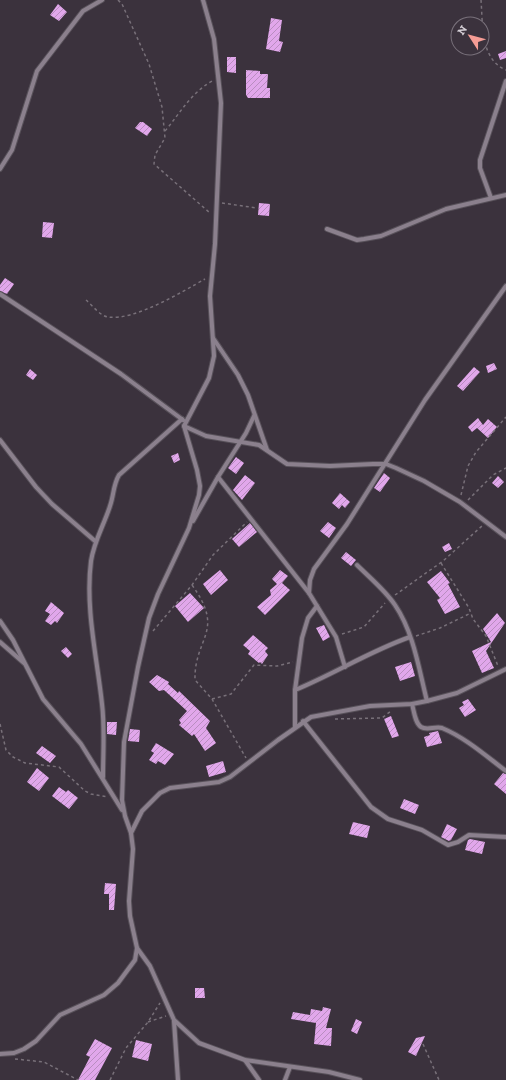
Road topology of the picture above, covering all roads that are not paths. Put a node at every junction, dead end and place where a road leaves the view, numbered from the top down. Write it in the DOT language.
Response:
graph roads {
  1 [pos="102,0"];
  2 [pos="203,0"];
  3 [pos="506,82"];
  4 [pos="0,169"];
  5 [pos="506,196"];
  6 [pos="491,198"];
  7 [pos="327,229"];
  8 [pos="506,286"];
  9 [pos="0,294"];
  10 [pos="213,337"];
  11 [pos="254,416"];
  12 [pos="184,423"];
  13 [pos="0,440"];
  14 [pos="241,442"];
  15 [pos="268,450"];
  16 [pos="386,464"];
  17 [pos="218,477"];
  18 [pos="189,528"];
  19 [pos="506,537"];
  20 [pos="95,541"];
  21 [pos="357,565"];
  22 [pos="309,593"];
  23 [pos="317,606"];
  24 [pos="0,621"];
  25 [pos="410,637"];
  26 [pos="0,642"];
  27 [pos="26,665"];
  28 [pos="345,667"];
  29 [pos="506,669"];
  30 [pos="295,690"];
  31 [pos="427,701"];
  32 [pos="412,704"];
  33 [pos="303,721"];
  34 [pos="295,727"];
  35 [pos="506,771"];
  36 [pos="103,777"];
  37 [pos="124,812"];
  38 [pos="131,833"];
  39 [pos="506,837"];
  40 [pos="137,948"];
  41 [pos="174,1020"];
  42 [pos="0,1054"];
  43 [pos="245,1060"];
  44 [pos="290,1067"];
  45 [pos="178,1080"];
  46 [pos="259,1080"];
  47 [pos="285,1080"];
  48 [pos="360,1080"];
  1 -- 4 [label="street"];
  2 -- 10 [label="street"];
  3 -- 6 [label="street"];
  5 -- 6 [label="street"];
  6 -- 7 [label="street"];
  8 -- 16 [label="street"];
  9 -- 12 [label="street"];
  10 -- 11 [label="street"];
  10 -- 12 [label="street"];
  11 -- 14 [label="street"];
  11 -- 15 [label="street"];
  12 -- 14 [label="street"];
  12 -- 18 [label="street"];
  12 -- 20 [label="street"];
  13 -- 20 [label="street"];
  14 -- 15 [label="street"];
  14 -- 17 [label="street"];
  15 -- 16 [label="street"];
  16 -- 19 [label="street"];
  16 -- 22 [label="street"];
  17 -- 18 [label="street"];
  17 -- 22 [label="street"];
  18 -- 37 [label="street"];
  20 -- 36 [label="street"];
  21 -- 25 [label="street"];
  22 -- 23 [label="street"];
  23 -- 28 [label="street"];
  23 -- 30 [label="street"];
  24 -- 27 [label="street"];
  25 -- 28 [label="street"];
  25 -- 31 [label="street"];
  26 -- 27 [label="street"];
  27 -- 36 [label="street"];
  28 -- 30 [label="street"];
  29 -- 31 [label="street"];
  30 -- 34 [label="street"];
  31 -- 32 [label="street"];
  32 -- 33 [label="street"];
  32 -- 35 [label="street"];
  33 -- 34 [label="street"];
  33 -- 39 [label="street"];
  34 -- 38 [label="street"];
  36 -- 37 [label="street"];
  37 -- 38 [label="street"];
  38 -- 40 [label="street"];
  40 -- 41 [label="street"];
  40 -- 42 [label="street"];
  41 -- 43 [label="street"];
  41 -- 45 [label="street"];
  43 -- 44 [label="street"];
  43 -- 46 [label="street"];
  44 -- 47 [label="street"];
  44 -- 48 [label="street"];
}
